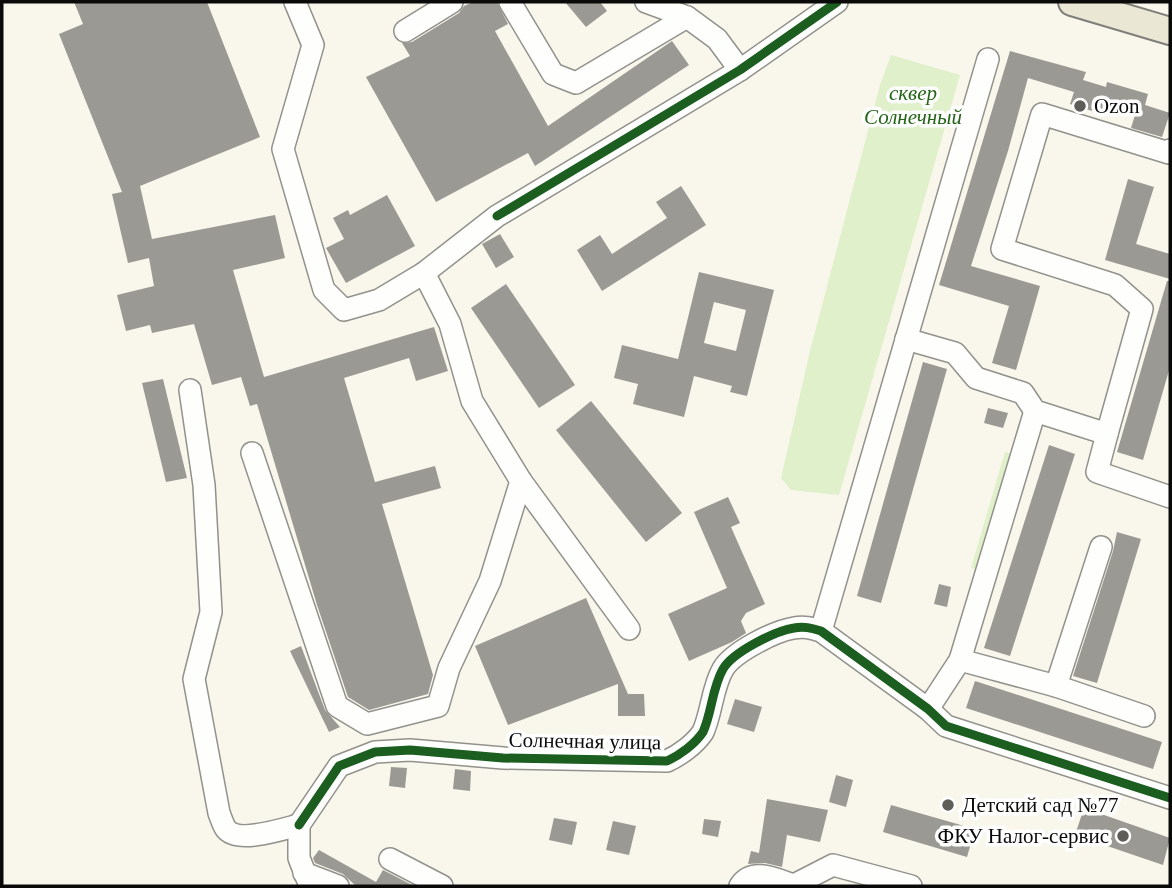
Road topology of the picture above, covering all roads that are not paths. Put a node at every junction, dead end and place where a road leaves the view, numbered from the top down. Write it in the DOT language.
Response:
graph roads {
  1 [pos="295,2"];
  2 [pos="452,2"];
  3 [pos="510,2"];
  4 [pos="646,2"];
  5 [pos="837,2"];
  6 [pos="1072,2"];
  7 [pos="1111,7"];
  8 [pos="687,17"];
  9 [pos="405,31"];
  10 [pos="1170,31"];
  11 [pos="988,59"];
  12 [pos="740,70"];
  13 [pos="1170,150"];
  14 [pos="424,273"];
  15 [pos="906,339"];
  16 [pos="190,390"];
  17 [pos="1035,411"];
  18 [pos="1107,435"];
  19 [pos="251,453"];
  20 [pos="521,481"];
  21 [pos="1170,497"];
  22 [pos="1101,547"];
  23 [pos="629,629"];
  24 [pos="821,631"];
  25 [pos="960,660"];
  26 [pos="1056,686"];
  27 [pos="928,709"];
  28 [pos="1144,716"];
  29 [pos="1170,798"];
  30 [pos="299,825"];
  31 [pos="390,859"];
  32 [pos="307,879"];
  33 [pos="792,885"];
  34 [pos="338,886"];
  35 [pos="442,886"];
  36 [pos="740,886"];
  37 [pos="911,886"];
  1 -- 14 [label="street"];
  2 -- 9 [label="street"];
  3 -- 8 [label="street"];
  4 -- 8 [label="street"];
  5 -- 12 [label="street"];
  6 -- 7 [label="main road"];
  7 -- 10 [label="main road"];
  8 -- 12 [label="street"];
  11 -- 15 [label="street"];
  12 -- 14 [label="street"];
  13 -- 18 [label="street"];
  14 -- 20 [label="street"];
  15 -- 17 [label="street"];
  15 -- 24 [label="street"];
  16 -- 30 [label="street"];
  17 -- 18 [label="street"];
  17 -- 25 [label="street"];
  18 -- 21 [label="street"];
  19 -- 20 [label="street"];
  20 -- 23 [label="street"];
  22 -- 26 [label="street"];
  24 -- 27 [label="street"];
  24 -- 30 [label="street, Солнечная улица"];
  25 -- 26 [label="street"];
  25 -- 27 [label="street"];
  26 -- 28 [label="street"];
  27 -- 29 [label="street"];
  30 -- 32 [label="street"];
  31 -- 35 [label="street"];
  32 -- 34 [label="street"];
  33 -- 36 [label="street"];
  33 -- 37 [label="street"];
}
